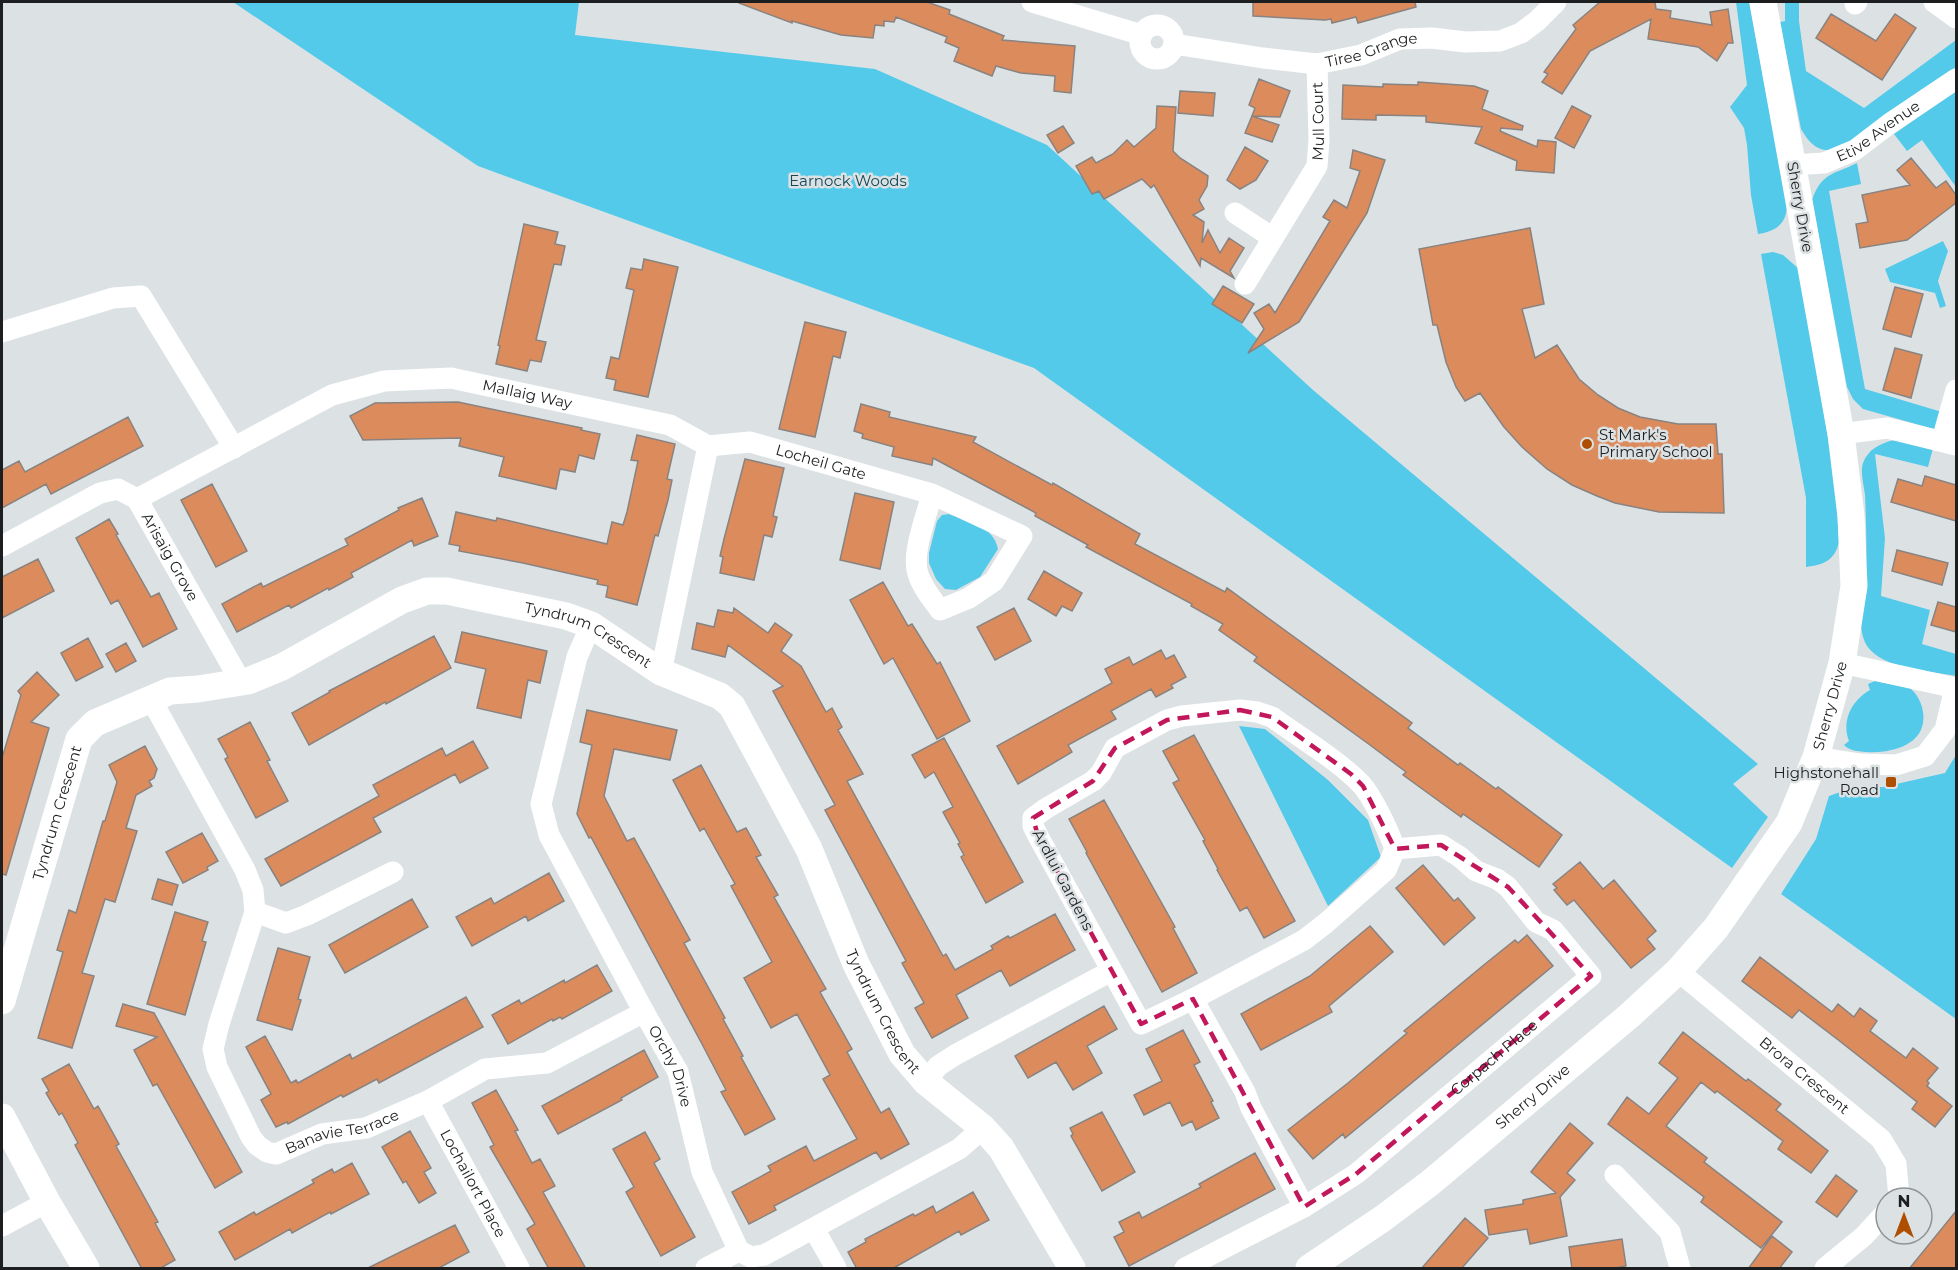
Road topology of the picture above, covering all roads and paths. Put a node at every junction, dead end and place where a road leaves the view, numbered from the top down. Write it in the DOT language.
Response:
graph roads {
  1 [pos="1032,2"];
  2 [pos="1556,2"];
  3 [pos="1763,2"];
  4 [pos="1934,2"];
  5 [pos="1956,18"];
  6 [pos="1317,64"];
  7 [pos="1956,79"];
  8 [pos="1793,165"];
  9 [pos="1235,213"];
  10 [pos="1273,238"];
  11 [pos="1245,284"];
  12 [pos="2,332"];
  13 [pos="1956,390"];
  14 [pos="1842,434"];
  15 [pos="1949,442"];
  16 [pos="708,446"];
  17 [pos="234,448"];
  18 [pos="932,494"];
  19 [pos="137,499"];
  20 [pos="2,546"];
  21 [pos="591,626"];
  22 [pos="1842,663"];
  23 [pos="661,672"];
  24 [pos="241,682"];
  25 [pos="1956,688"];
  26 [pos="151,699"];
  27 [pos="1816,757"];
  28 [pos="1395,849"];
  29 [pos="393,872"];
  30 [pos="255,912"];
  31 [pos="1112,971"];
  32 [pos="1678,972"];
  33 [pos="1193,999"];
  34 [pos="2,1002"];
  35 [pos="644,1012"];
  36 [pos="926,1082"];
  37 [pos="428,1101"];
  38 [pos="2,1117"];
  39 [pos="983,1128"];
  40 [pos="1615,1175"];
  41 [pos="1898,1186"];
  42 [pos="46,1202"];
  43 [pos="1304,1207"];
  44 [pos="1874,1225"];
  45 [pos="2,1226"];
  46 [pos="814,1229"];
  47 [pos="739,1251"];
  48 [pos="86,1269"];
  49 [pos="519,1269"];
  50 [pos="706,1269"];
  51 [pos="836,1269"];
  52 [pos="1072,1269"];
  53 [pos="1185,1269"];
  54 [pos="1310,1269"];
  55 [pos="1680,1269"];
  56 [pos="1825,1269"];
  1 -- 6 [label="street, Tiree Grange"];
  2 -- 6 [label="street, Tiree Grange"];
  3 -- 8 [label="street, Sherry Drive"];
  4 -- 5 [label="street"];
  6 -- 10 [label="street, Mull Court"];
  7 -- 8 [label="street, Etive Avenue"];
  8 -- 14 [label="street, Sherry Drive"];
  9 -- 10 [label="street"];
  10 -- 11 [label="street, Mull Court"];
  12 -- 17 [label="street"];
  13 -- 15 [label="street"];
  14 -- 15 [label="street"];
  14 -- 22 [label="street, Sherry Drive"];
  16 -- 17 [label="street, Mallaig Way"];
  16 -- 18 [label="street, Locheil Gate"];
  16 -- 23 [label="street"];
  17 -- 19 [label="street, Mallaig Way"];
  18 -- 18 [label="street, Locheil Gate"];
  19 -- 20 [label="street, Arisaig Grove"];
  19 -- 24 [label="street, Arisaig Grove"];
  21 -- 23 [label="street, Tyndrum Crescent"];
  21 -- 24 [label="street, Tyndrum Crescent"];
  21 -- 35 [label="street, Orchy Drive"];
  22 -- 25 [label="street"];
  22 -- 27 [label="street, Sherry Drive"];
  23 -- 36 [label="street, Tyndrum Crescent"];
  24 -- 26 [label="street, Tyndrum Crescent"];
  25 -- 27 [label="street"];
  26 -- 30 [label="street, Banavie Terrace"];
  26 -- 34 [label="street, Tyndrum Crescent"];
  27 -- 32 [label="street, Sherry Drive"];
  28 -- 31 [label="street, Ardlui Gardens"];
  28 -- 33 [label="street, Ardlui Gardens"];
  28 -- 43 [label="street, Corpach Place"];
  29 -- 30 [label="street"];
  30 -- 37 [label="street, Banavie Terrace"];
  31 -- 33 [label="street, Ardlui Gardens"];
  31 -- 36 [label="street"];
  32 -- 41 [label="street, Brora Crescent"];
  32 -- 54 [label="street, Sherry Drive"];
  33 -- 43 [label="street"];
  35 -- 37 [label="street, Banavie Terrace"];
  35 -- 47 [label="street, Orchy Drive"];
  36 -- 39 [label="street, Tyndrum Crescent"];
  37 -- 49 [label="street, Lochailort Place"];
  38 -- 42 [label="street"];
  39 -- 46 [label="street"];
  39 -- 52 [label="street, Tyndrum Crescent"];
  40 -- 55 [label="street"];
  42 -- 45 [label="street"];
  42 -- 48 [label="street"];
  43 -- 53 [label="street, Corpach Place"];
  44 -- 56 [label="street"];
  46 -- 47 [label="street"];
  46 -- 51 [label="street"];
  47 -- 50 [label="street"];
}
